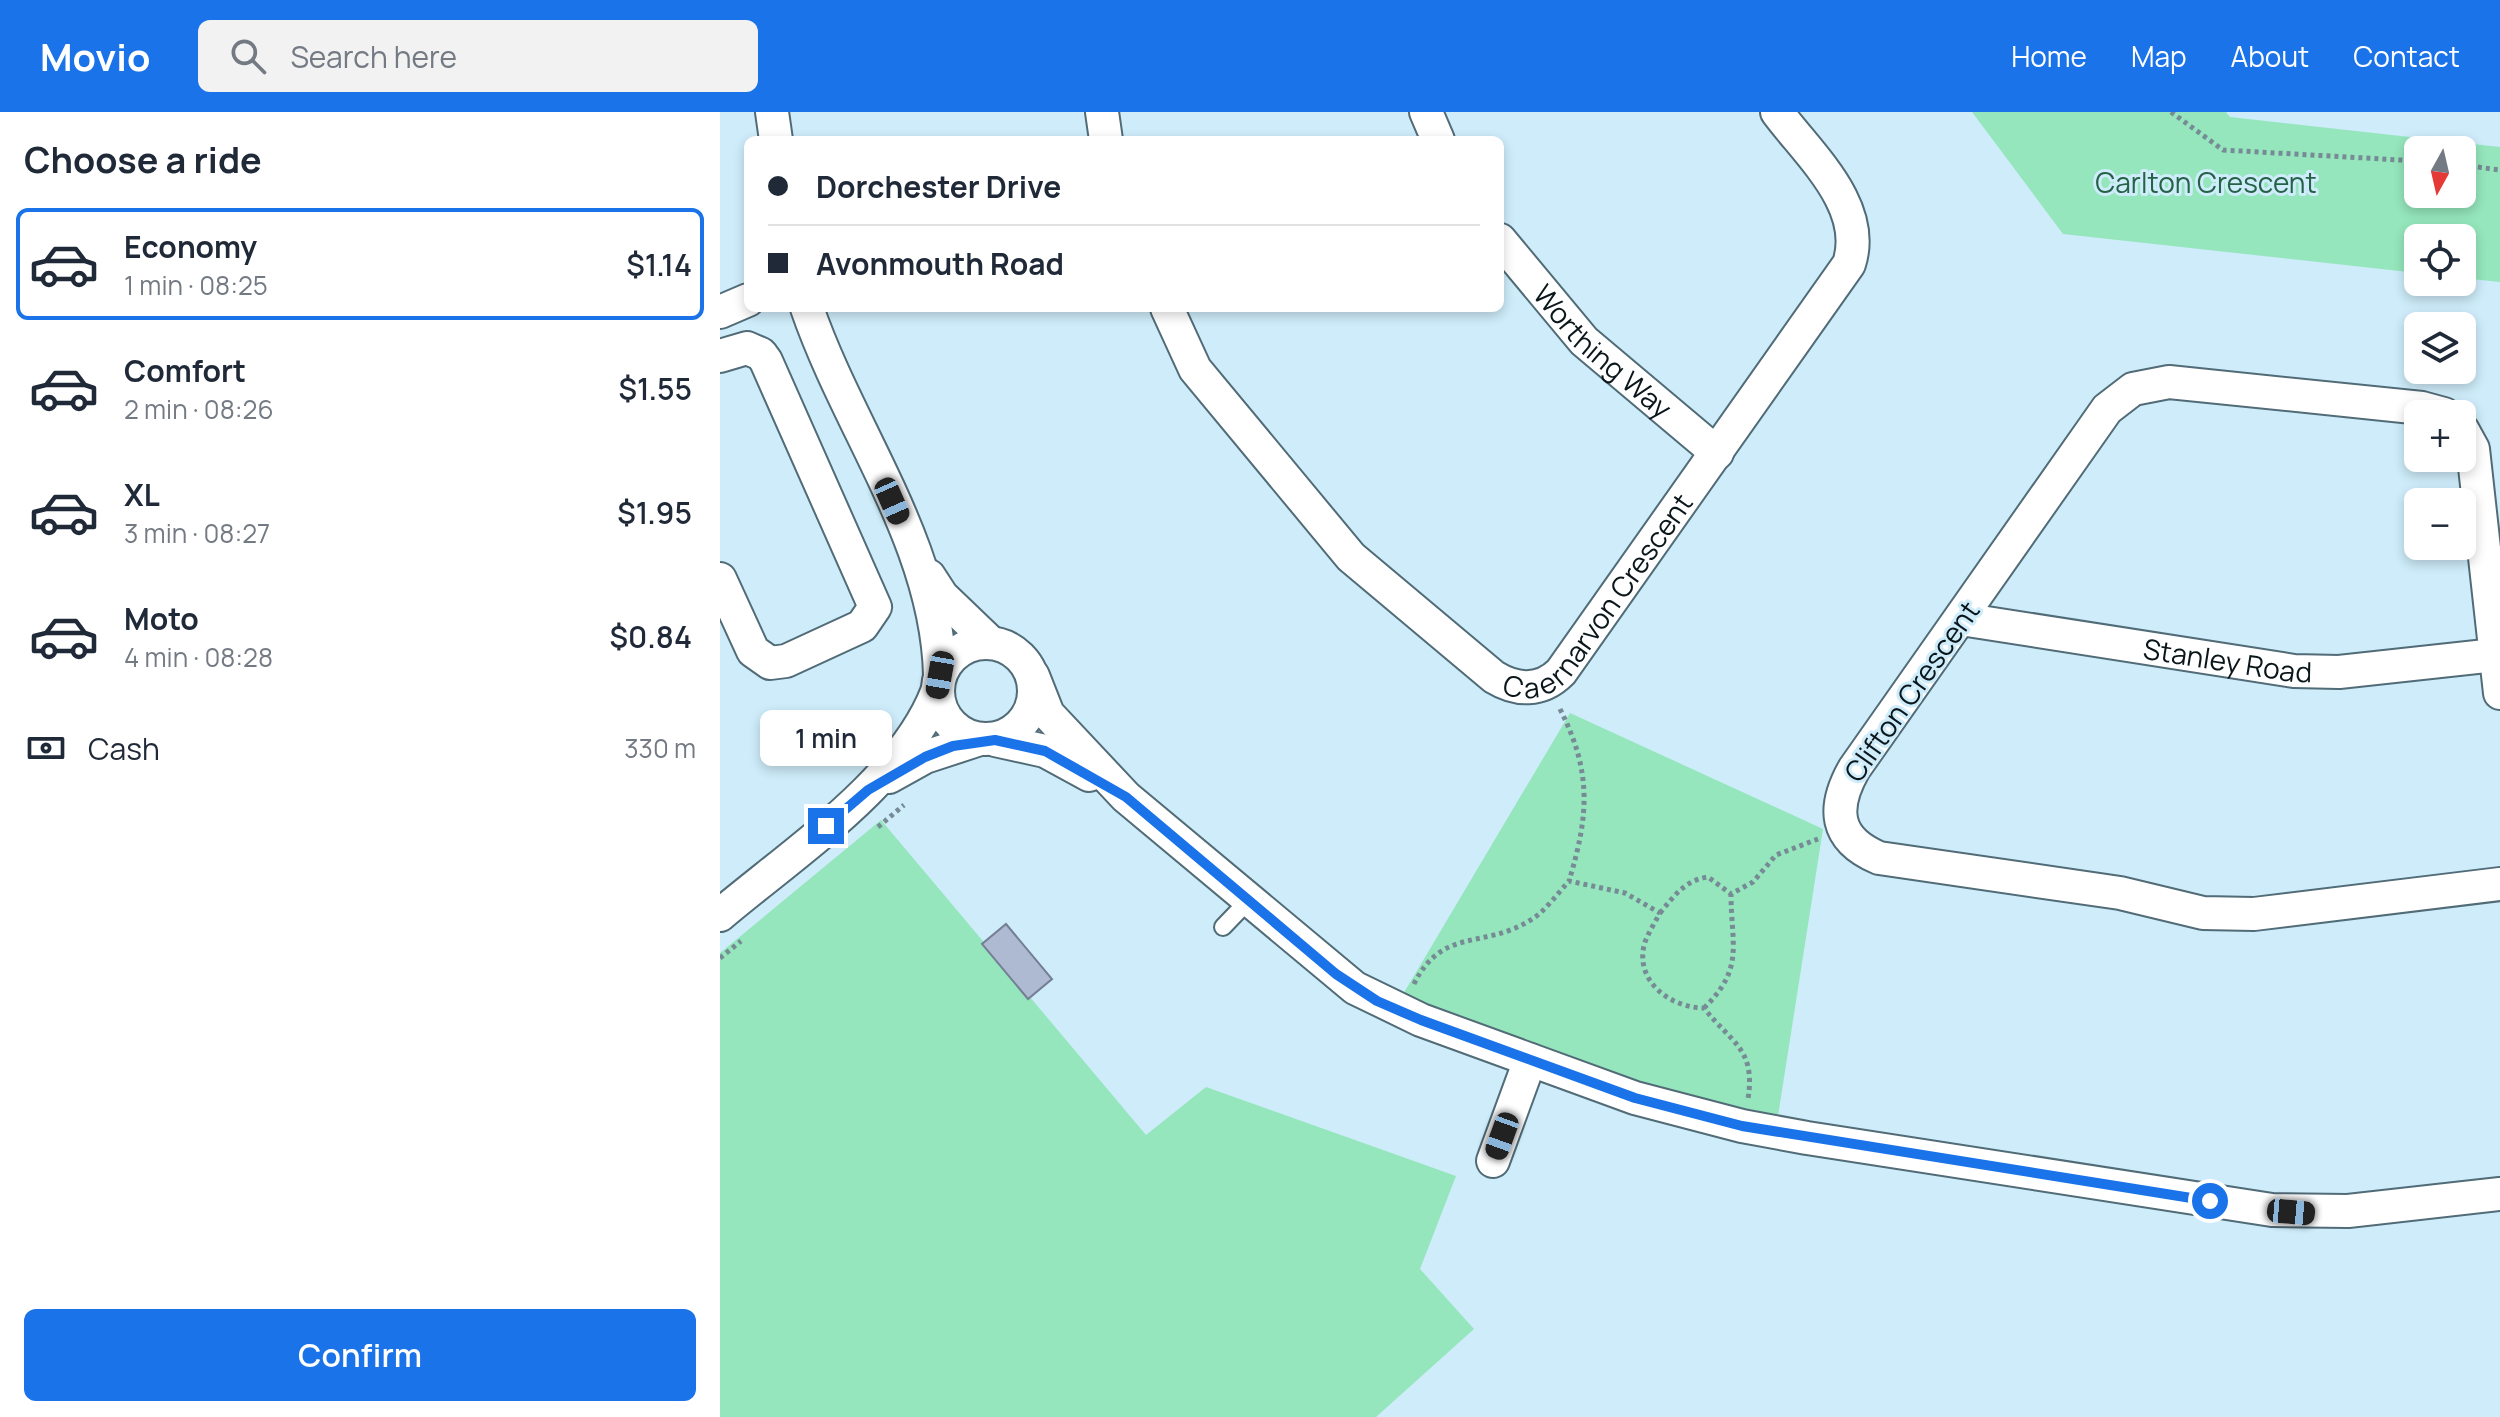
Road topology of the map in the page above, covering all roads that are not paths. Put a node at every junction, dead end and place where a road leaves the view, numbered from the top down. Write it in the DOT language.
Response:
graph roads {
  1 [pos="772,112"];
  2 [pos="1102,112"];
  3 [pos="1426,112"];
  4 [pos="1777,112"];
  5 [pos="775,136"];
  6 [pos="1105,136"];
  7 [pos="1436,136"];
  8 [pos="1504,245"];
  9 [pos="744,302"];
  10 [pos="720,312"];
  11 [pos="809,312"];
  12 [pos="1169,312"];
  13 [pos="720,356"];
  14 [pos="2404,406"];
  15 [pos="1717,453"];
  16 [pos="2476,460"];
  17 [pos="2490,511"];
  18 [pos="917,556"];
  19 [pos="720,579"];
  20 [pos="1961,619"];
  21 [pos="991,643"];
  22 [pos="2495,655"];
  23 [pos="1033,676"];
  24 [pos="938,684"];
  25 [pos="2500,693"];
  26 [pos="986,740"];
  27 [pos="868,790"];
  28 [pos="1126,797"];
  29 [pos="2500,884"];
  30 [pos="1248,901"];
  31 [pos="720,915"];
  32 [pos="1223,927"];
  33 [pos="1530,1060"];
  34 [pos="1493,1161"];
  35 [pos="2500,1194"];
  1 -- 5 [label="street"];
  2 -- 6 [label="street"];
  3 -- 7 [label="street"];
  4 -- 15 [label="street, Caernarvon Crescent"];
  8 -- 15 [label="street, Worthing Way"];
  9 -- 10 [label="street"];
  11 -- 18 [label="street"];
  12 -- 15 [label="street, Caernarvon Crescent"];
  13 -- 19 [label="street"];
  14 -- 20 [label="street, Clifton Crescent"];
  16 -- 17 [label="street"];
  17 -- 22 [label="street"];
  18 -- 21 [label="street"];
  18 -- 24 [label="street"];
  20 -- 22 [label="street, Stanley Road"];
  20 -- 29 [label="street, Clifton Crescent"];
  21 -- 23 [label="street"];
  21 -- 24 [label="street"];
  22 -- 25 [label="street"];
  23 -- 26 [label="street"];
  23 -- 28 [label="street"];
  24 -- 26 [label="street"];
  24 -- 27 [label="street"];
  26 -- 27 [label="street"];
  26 -- 28 [label="street"];
  27 -- 31 [label="street"];
  28 -- 30 [label="street"];
  30 -- 32 [label="lane"];
  30 -- 33 [label="street"];
  33 -- 34 [label="street"];
  33 -- 35 [label="street"];
}
